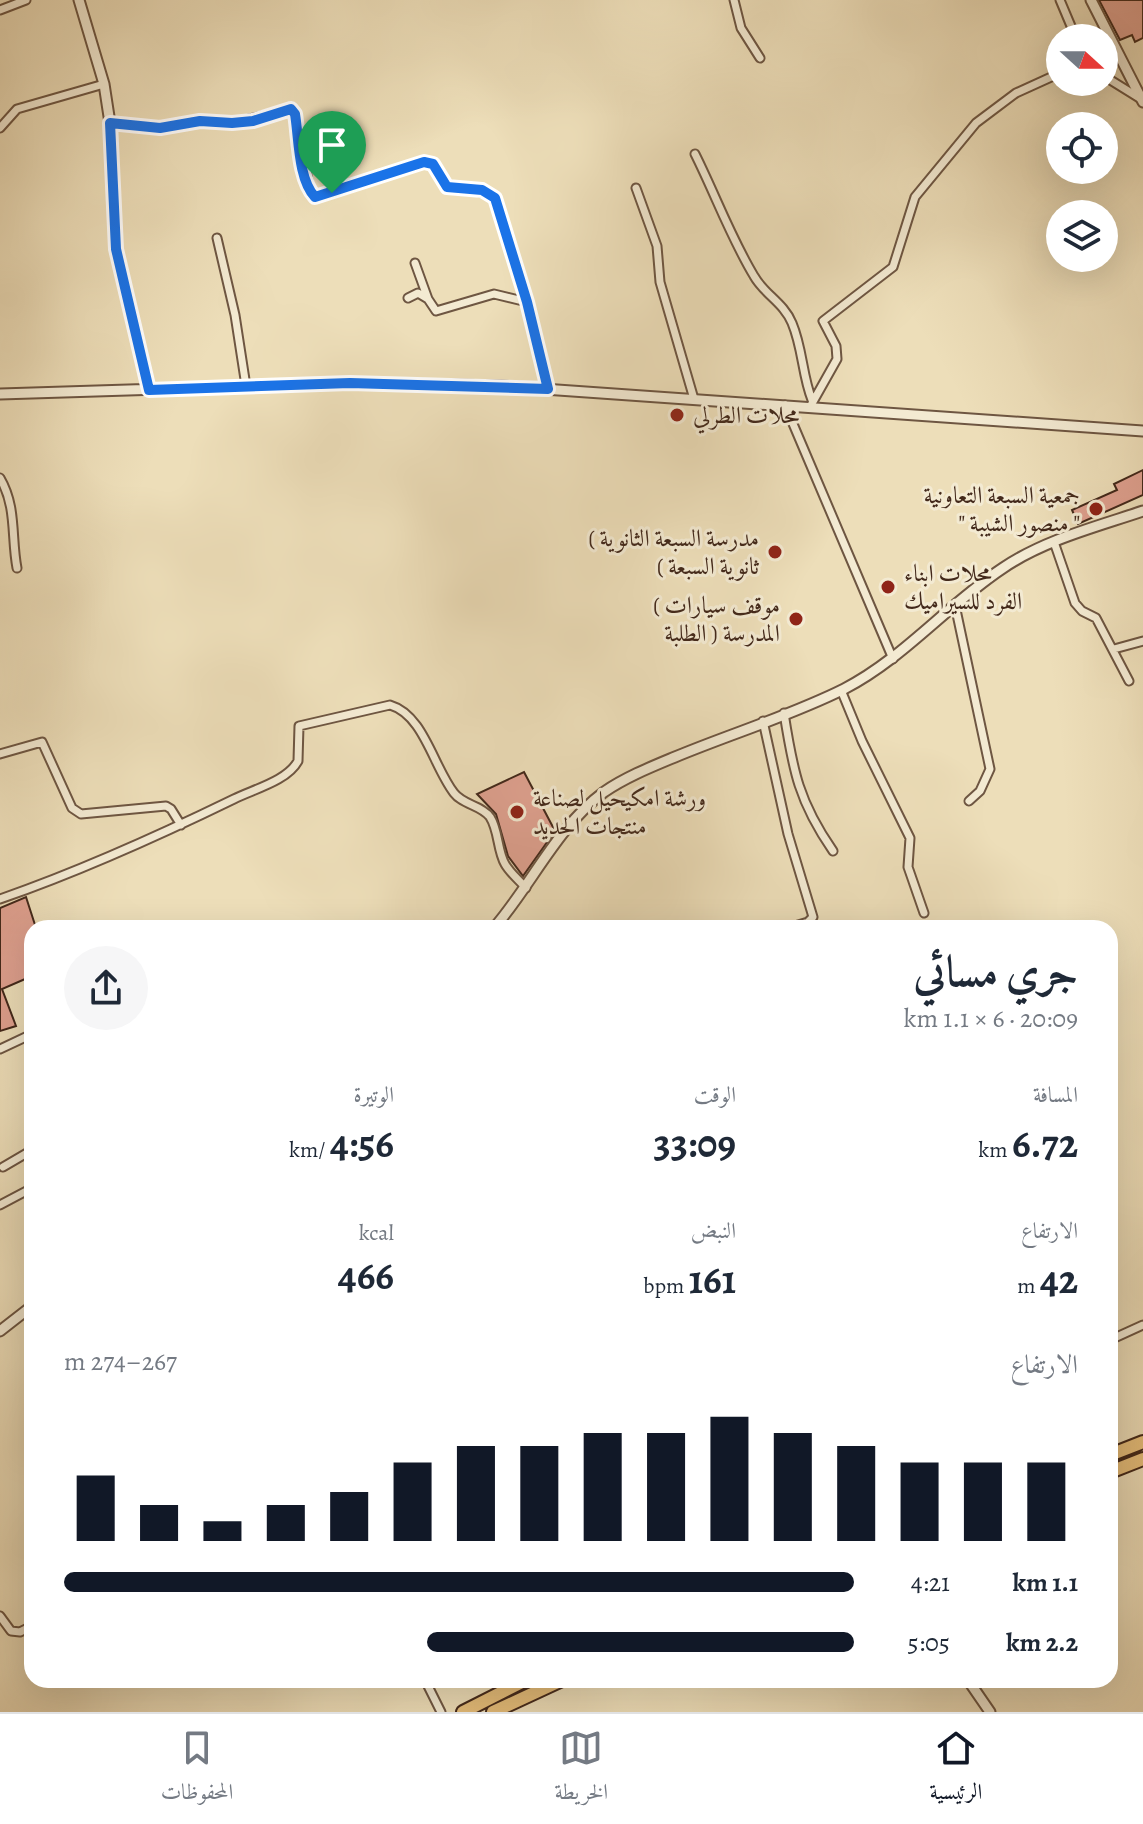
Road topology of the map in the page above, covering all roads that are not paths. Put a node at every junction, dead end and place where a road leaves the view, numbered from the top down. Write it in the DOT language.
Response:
graph roads {
  1 [pos="26,0"];
  2 [pos="79,0"];
  3 [pos="734,0"];
  4 [pos="1060,0"];
  5 [pos="1091,0"];
  6 [pos="0,10"];
  7 [pos="1070,24"];
  8 [pos="760,58"];
  9 [pos="1046,79"];
  10 [pos="104,84"];
  11 [pos="1118,85"];
  12 [pos="1142,101"];
  13 [pos="110,123"];
  14 [pos="0,128"];
  15 [pos="695,154"];
  16 [pos="636,188"];
  17 [pos="217,238"];
  18 [pos="415,263"];
  19 [pos="408,298"];
  20 [pos="428,299"];
  21 [pos="527,302"];
  22 [pos="246,386"];
  23 [pos="548,389"];
  24 [pos="149,390"];
  25 [pos="0,394"];
  26 [pos="694,399"];
  27 [pos="811,404"];
  28 [pos="785,405"];
  29 [pos="1143,431"];
  30 [pos="0,478"];
  31 [pos="1143,511"];
  32 [pos="1054,542"];
  33 [pos="17,568"];
  34 [pos="955,605"];
  35 [pos="1143,641"];
  36 [pos="1114,649"];
  37 [pos="893,659"];
  38 [pos="1129,681"];
  39 [pos="841,690"];
  40 [pos="784,713"];
  41 [pos="763,721"];
  42 [pos="0,754"];
  43 [pos="969,801"];
  44 [pos="181,825"];
  45 [pos="833,851"];
  46 [pos="526,888"];
  47 [pos="0,899"];
  48 [pos="924,913"];
  49 [pos="500,920"];
  50 [pos="810,920"];
  51 [pos="24,1038"];
  52 [pos="0,1049"];
  53 [pos="24,1155"];
  54 [pos="0,1157"];
  55 [pos="2,1168"];
  56 [pos="24,1192"];
  57 [pos="0,1205"];
  58 [pos="24,1312"];
  59 [pos="1143,1325"];
  60 [pos="0,1331"];
  61 [pos="1118,1336"];
  62 [pos="1143,1442"];
  63 [pos="1118,1452"];
  64 [pos="1143,1459"];
  65 [pos="1118,1469"];
  66 [pos="0,1616"];
  67 [pos="24,1630"];
  68 [pos="429,1688"];
  69 [pos="510,1688"];
  70 [pos="545,1688"];
  71 [pos="974,1688"];
  72 [pos="441,1712"];
  73 [pos="463,1712"];
  74 [pos="493,1712"];
  75 [pos="990,1712"];
  1 -- 6 [label="street"];
  2 -- 10 [label="street"];
  3 -- 8 [label="street"];
  4 -- 7 [label="street"];
  5 -- 12 [label="street"];
  9 -- 27 [label="street"];
  10 -- 13 [label="street"];
  10 -- 14 [label="street"];
  11 -- 12 [label="street"];
  13 -- 21 [label="street"];
  13 -- 24 [label="street"];
  15 -- 27 [label="street"];
  16 -- 26 [label="street"];
  17 -- 22 [label="street"];
  18 -- 20 [label="street"];
  19 -- 20 [label="street"];
  20 -- 21 [label="street"];
  21 -- 23 [label="street"];
  22 -- 23 [label="street"];
  22 -- 24 [label="street"];
  23 -- 26 [label="street"];
  24 -- 25 [label="street"];
  26 -- 28 [label="street"];
  27 -- 28 [label="street"];
  27 -- 29 [label="street"];
  28 -- 37 [label="street"];
  30 -- 33 [label="street"];
  31 -- 32 [label="street"];
  32 -- 34 [label="street"];
  32 -- 36 [label="street"];
  34 -- 37 [label="street"];
  34 -- 43 [label="street"];
  35 -- 36 [label="street"];
  36 -- 38 [label="street"];
  37 -- 39 [label="street"];
  39 -- 40 [label="street"];
  39 -- 48 [label="street"];
  40 -- 41 [label="street"];
  40 -- 45 [label="street"];
  41 -- 46 [label="street"];
  41 -- 50 [label="street"];
  42 -- 44 [label="street"];
  44 -- 46 [label="street"];
  44 -- 47 [label="street"];
  46 -- 49 [label="street"];
  51 -- 52 [label="street"];
  53 -- 55 [label="street"];
  54 -- 55 [label="street"];
  56 -- 57 [label="street"];
  58 -- 60 [label="street"];
  59 -- 61 [label="street"];
  62 -- 63 [label="highway"];
  64 -- 65 [label="highway"];
  66 -- 67 [label="street"];
  68 -- 72 [label="street"];
  69 -- 73 [label="highway"];
  70 -- 74 [label="highway"];
  71 -- 75 [label="street"];
}
